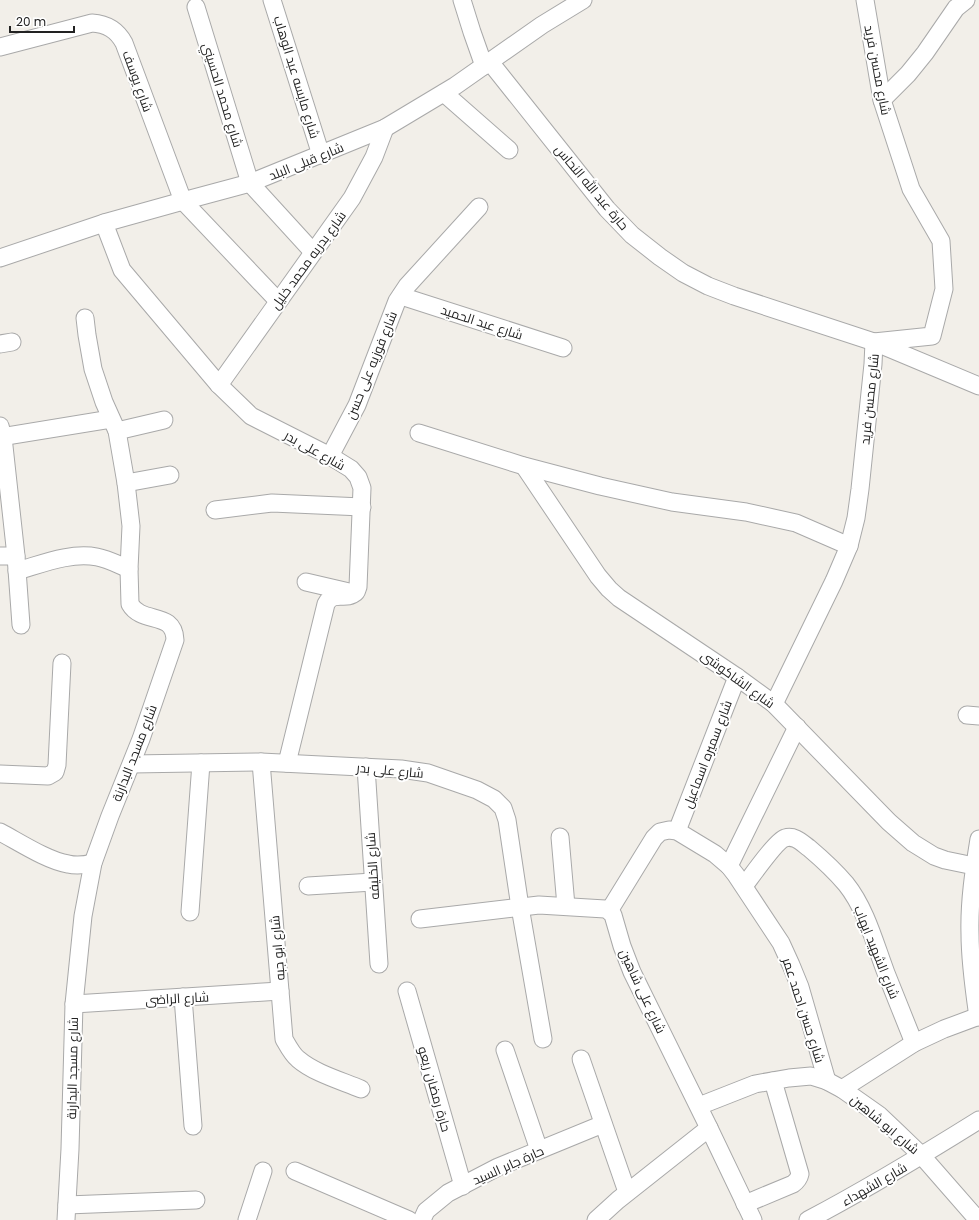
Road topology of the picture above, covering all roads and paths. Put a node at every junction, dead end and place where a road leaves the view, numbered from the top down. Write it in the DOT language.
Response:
graph roads {
  1 [pos="272,0"];
  2 [pos="462,0"];
  3 [pos="583,0"];
  4 [pos="865,0"];
  5 [pos="966,0"];
  6 [pos="196,8"];
  7 [pos="0,47"];
  8 [pos="487,64"];
  9 [pos="444,93"];
  10 [pos="882,100"];
  11 [pos="385,128"];
  12 [pos="509,150"];
  13 [pos="321,155"];
  14 [pos="250,184"];
  15 [pos="183,201"];
  16 [pos="478,206"];
  17 [pos="104,223"];
  18 [pos="313,252"];
  19 [pos="0,257"];
  20 [pos="401,296"];
  21 [pos="278,301"];
  22 [pos="85,318"];
  23 [pos="874,342"];
  24 [pos="563,348"];
  25 [pos="219,385"];
  26 [pos="979,386"];
  27 [pos="164,420"];
  28 [pos="114,425"];
  29 [pos="419,433"];
  30 [pos="1,434"];
  31 [pos="330,456"];
  32 [pos="524,466"];
  33 [pos="170,475"];
  34 [pos="126,483"];
  35 [pos="362,507"];
  36 [pos="215,510"];
  37 [pos="849,546"];
  38 [pos="11,561"];
  39 [pos="129,569"];
  40 [pos="306,582"];
  41 [pos="355,593"];
  42 [pos="21,625"];
  43 [pos="62,663"];
  44 [pos="737,677"];
  45 [pos="774,704"];
  46 [pos="797,727"];
  47 [pos="261,762"];
  48 [pos="201,763"];
  49 [pos="287,763"];
  50 [pos="132,764"];
  51 [pos="366,767"];
  52 [pos="0,774"];
  53 [pos="0,832"];
  54 [pos="681,834"];
  55 [pos="560,837"];
  56 [pos="979,838"];
  57 [pos="93,863"];
  58 [pos="729,866"];
  59 [pos="974,866"];
  60 [pos="373,882"];
  61 [pos="308,886"];
  62 [pos="744,886"];
  63 [pos="566,906"];
  64 [pos="520,907"];
  65 [pos="609,911"];
  66 [pos="190,912"];
  67 [pos="420,919"];
  68 [pos="378,964"];
  69 [pos="280,991"];
  70 [pos="407,991"];
  71 [pos="183,998"];
  72 [pos="74,1004"];
  73 [pos="978,1017"];
  74 [pos="543,1039"];
  75 [pos="914,1043"];
  76 [pos="505,1050"];
  77 [pos="581,1059"];
  78 [pos="773,1081"];
  79 [pos="827,1081"];
  80 [pos="361,1089"];
  81 [pos="842,1089"];
  82 [pos="699,1106"];
  83 [pos="979,1120"];
  84 [pos="603,1124"];
  85 [pos="193,1126"];
  86 [pos="710,1128"];
  87 [pos="539,1150"];
  88 [pos="922,1156"];
  89 [pos="263,1171"];
  90 [pos="295,1171"];
  91 [pos="463,1186"];
  92 [pos="627,1192"];
  93 [pos="196,1200"];
  94 [pos="745,1204"];
  95 [pos="67,1213"];
  96 [pos="252,1218"];
  97 [pos="409,1220"];
  98 [pos="422,1220"];
  99 [pos="596,1220"];
  100 [pos="753,1220"];
  101 [pos="808,1220"];
  102 [pos="978,1220"];
  1 -- 13 [label="street, شارع مايسه عبد الوهاب"];
  2 -- 8 [label="street, حارة عبد الله النحاس"];
  3 -- 8 [label="street, شارع قبلى البلد"];
  4 -- 10 [label="street, شارع محسن فريد"];
  5 -- 10 [label="street"];
  6 -- 14 [label="street, شارع محمد الحسيني"];
  7 -- 15 [label="street, شارع يوسف"];
  8 -- 9 [label="street, شارع قبلى البلد"];
  8 -- 23 [label="street, حارة عبد الله النحاس"];
  9 -- 11 [label="street, شارع قبلى البلد"];
  9 -- 12 [label="street"];
  10 -- 23 [label="street, شارع محسن فريد"];
  11 -- 13 [label="street, شارع قبلى البلد"];
  11 -- 18 [label="street, شارع بدريه محمد خليل"];
  13 -- 14 [label="street, شارع قبلى البلد"];
  14 -- 15 [label="street, شارع قبلى البلد"];
  14 -- 18 [label="street"];
  15 -- 17 [label="street, شارع قبلى البلد"];
  15 -- 21 [label="street"];
  16 -- 20 [label="street, شارع فوزيه على حسن"];
  17 -- 19 [label="street, شارع قبلى البلد"];
  17 -- 25 [label="street, شارع على بدر"];
  18 -- 21 [label="street, شارع بدريه محمد خليل"];
  20 -- 24 [label="street, شارع عبد الحميد"];
  20 -- 31 [label="street, شارع فوزيه على حسن"];
  21 -- 25 [label="street, شارع بدريه محمد خليل"];
  22 -- 28 [label="street, شارع مسجد البدارنة"];
  23 -- 26 [label="street, حارة عبد الله النحاس"];
  23 -- 37 [label="street, شارع محسن فريد"];
  25 -- 31 [label="street, شارع على بدر"];
  27 -- 28 [label="street"];
  28 -- 30 [label="street"];
  28 -- 34 [label="street, شارع مسجد البدارنة"];
  29 -- 32 [label="street"];
  30 -- 38 [label="street"];
  31 -- 35 [label="street, شارع على بدر"];
  32 -- 37 [label="street"];
  32 -- 44 [label="street, شارع الشاكوشى"];
  33 -- 34 [label="street"];
  34 -- 39 [label="street, شارع مسجد البدارنة"];
  35 -- 36 [label="street"];
  35 -- 41 [label="street, شارع على بدر"];
  37 -- 45 [label="street, شارع محسن فريد"];
  38 -- 39 [label="street"];
  38 -- 42 [label="street"];
  39 -- 50 [label="street, شارع مسجد البدارنة"];
  40 -- 41 [label="street"];
  41 -- 49 [label="street"];
  43 -- 52 [label="street"];
  44 -- 45 [label="street, شارع الشاكوشى"];
  44 -- 54 [label="street, شارع سميره اسماعيل"];
  45 -- 46 [label="street, شارع الشاكوشى"];
  46 -- 58 [label="street"];
  46 -- 59 [label="street, شارع الشاكوشى"];
  47 -- 48 [label="street, شارع على بدر"];
  47 -- 49 [label="street, شارع على بدر"];
  47 -- 69 [label="street, شارع ابو جبه"];
  48 -- 50 [label="street, شارع على بدر"];
  48 -- 66 [label="street"];
  49 -- 51 [label="street, شارع على بدر"];
  50 -- 57 [label="street, شارع مسجد البدارنة"];
  51 -- 60 [label="street, شارع الخليفه"];
  51 -- 64 [label="street, شارع على بدر"];
  53 -- 57 [label="street"];
  54 -- 58 [label="street, شارع حسن احمد عمر"];
  54 -- 65 [label="street"];
  55 -- 63 [label="street"];
  56 -- 59 [label="street"];
  57 -- 72 [label="street, شارع مسجد البدارنة"];
  58 -- 62 [label="street, شارع حسن احمد عمر"];
  59 -- 73 [label="street"];
  60 -- 61 [label="street"];
  60 -- 68 [label="street, شارع الخليفه"];
  62 -- 75 [label="street, شارع الشهيد ايهاب"];
  62 -- 79 [label="street, شارع حسن احمد عمر"];
  63 -- 64 [label="street"];
  63 -- 65 [label="street"];
  64 -- 67 [label="street"];
  64 -- 74 [label="street, شارع على بدر"];
  65 -- 82 [label="street, شارع على شاهين"];
  69 -- 71 [label="street, شارع الراضى"];
  69 -- 80 [label="street, شارع ابو جبه"];
  70 -- 91 [label="street, حارة رمضان ريعو"];
  71 -- 72 [label="street, شارع الراضى"];
  71 -- 85 [label="street"];
  72 -- 95 [label="street, شارع مسجد البدارنة"];
  73 -- 75 [label="street"];
  75 -- 81 [label="street"];
  76 -- 87 [label="street"];
  77 -- 84 [label="street"];
  78 -- 79 [label="street, شارع ابو شاهين"];
  78 -- 82 [label="street, شارع ابو شاهين"];
  78 -- 94 [label="street"];
  79 -- 81 [label="street, شارع ابو شاهين"];
  81 -- 88 [label="street, شارع ابو شاهين"];
  82 -- 86 [label="street, شارع على شاهين"];
  83 -- 88 [label="street, شارع الشهداء"];
  84 -- 87 [label="street, حارة جابر السيد"];
  84 -- 92 [label="street"];
  86 -- 92 [label="street"];
  86 -- 94 [label="street, شارع على شاهين"];
  87 -- 91 [label="street, حارة جابر السيد"];
  88 -- 101 [label="street, شارع الشهداء"];
  88 -- 102 [label="street, شارع ابو شاهين"];
  89 -- 96 [label="street"];
  90 -- 97 [label="street"];
  91 -- 98 [label="street, حارة جابر السيد"];
  92 -- 99 [label="street"];
  93 -- 95 [label="street"];
  94 -- 100 [label="street, شارع على شاهين"];
}
